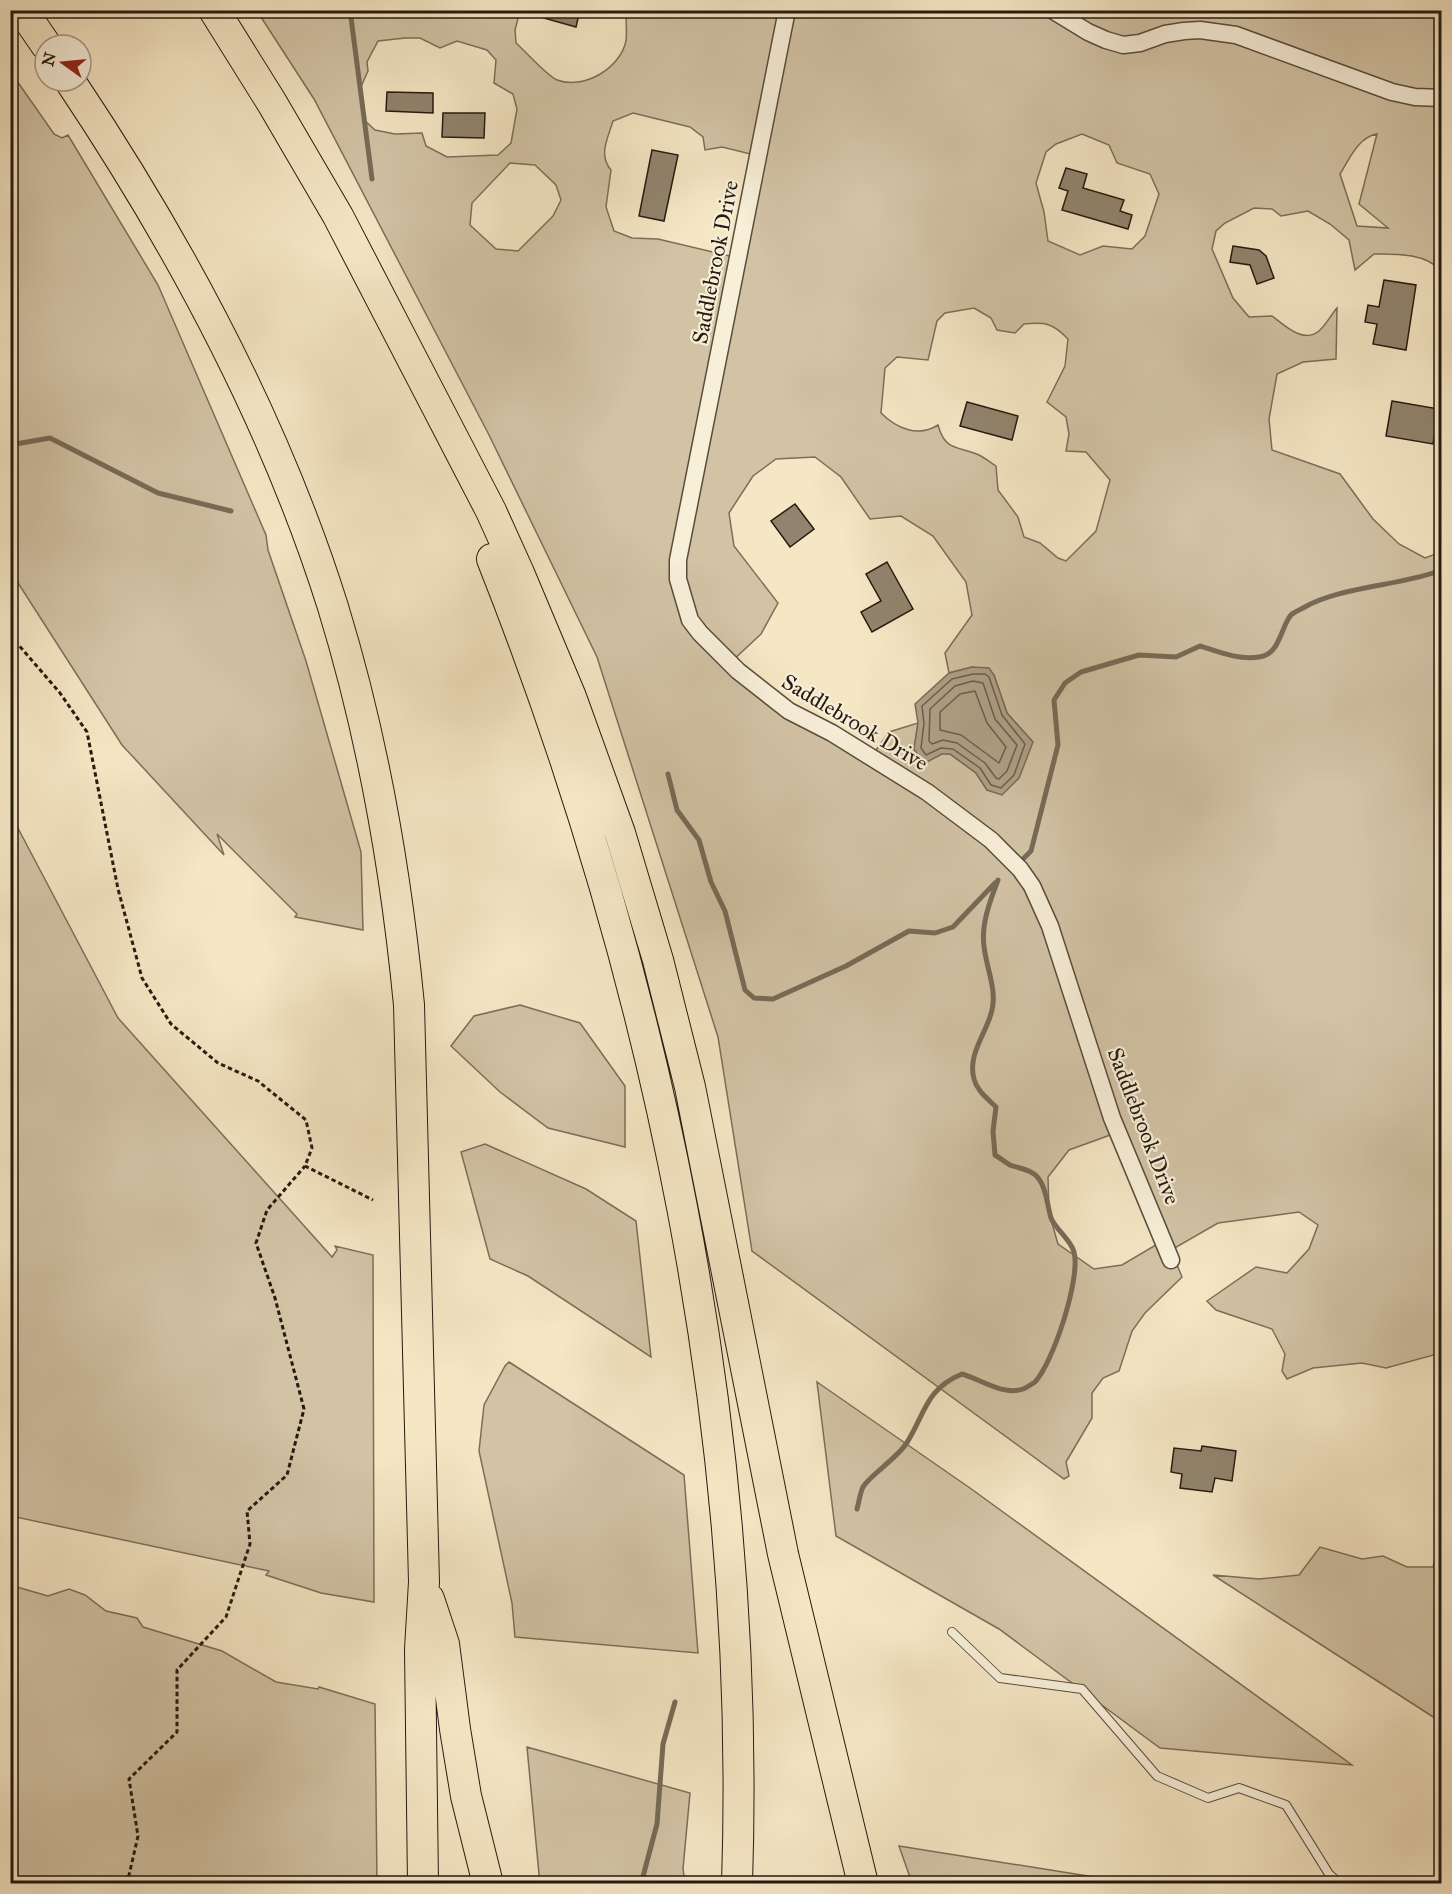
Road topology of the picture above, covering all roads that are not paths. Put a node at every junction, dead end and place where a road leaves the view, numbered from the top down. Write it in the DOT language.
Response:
graph roads {
  1 [pos="22,10"];
  2 [pos="213,10"];
  3 [pos="788,10"];
  4 [pos="1052,10"];
  5 [pos="38,33"];
  6 [pos="78,93"];
  7 [pos="1442,98"];
  8 [pos="398,332"];
  9 [pos="1171,1260"];
  10 [pos="424,1582"];
  11 [pos="952,1632"];
  12 [pos="820,1705"];
  13 [pos="423,1884"];
  14 [pos="488,1884"];
  15 [pos="737,1884"];
  16 [pos="863,1884"];
  17 [pos="882,1884"];
  18 [pos="1340,1884"];
  1 -- 5 [label="highway"];
  2 -- 8 [label="highway"];
  3 -- 9 [label="street, Saddlebrook Drive"];
  4 -- 7 [label="street"];
  6 -- 10 [label="highway"];
  8 -- 12 [label="highway"];
  8 -- 15 [label="highway"];
  10 -- 13 [label="highway"];
  10 -- 14 [label="highway"];
  11 -- 18 [label="lane"];
  12 -- 16 [label="highway"];
  12 -- 17 [label="highway"];
}
